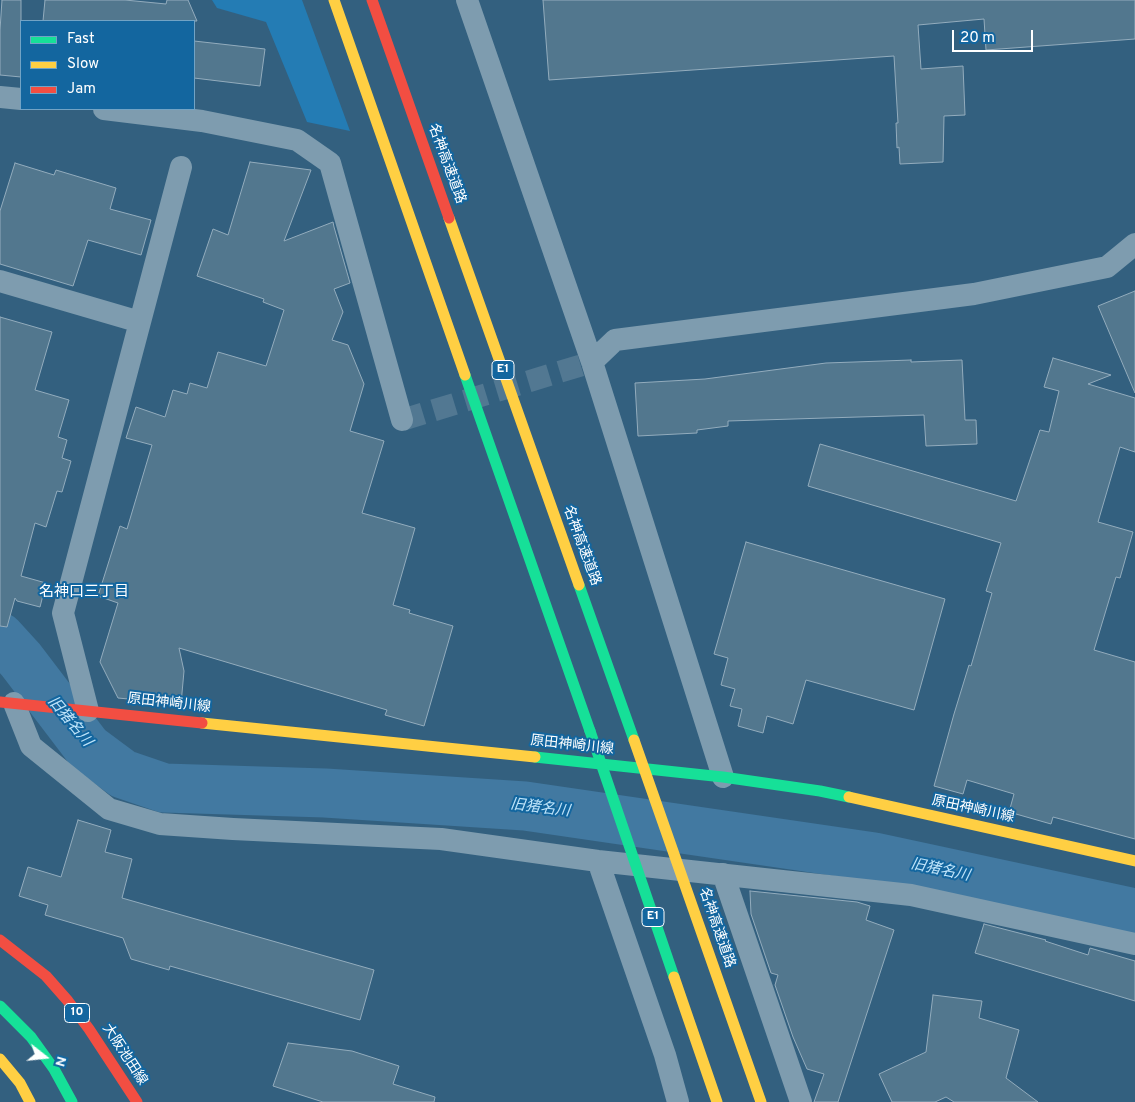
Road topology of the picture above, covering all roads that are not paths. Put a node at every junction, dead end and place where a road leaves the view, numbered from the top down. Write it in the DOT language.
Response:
graph roads {
  1 [pos="334,0"];
  2 [pos="372,0"];
  3 [pos="467,0"];
  4 [pos="0,97"];
  5 [pos="20,99"];
  6 [pos="112,110"];
  7 [pos="181,168"];
  8 [pos="1135,244"];
  9 [pos="0,281"];
  10 [pos="140,322"];
  11 [pos="592,362"];
  12 [pos="402,420"];
  13 [pos="7,703"];
  14 [pos="88,711"];
  15 [pos="723,777"];
  16 [pos="598,861"];
  17 [pos="1135,861"];
  18 [pos="723,874"];
  19 [pos="0,940"];
  20 [pos="1135,944"];
  21 [pos="0,1006"];
  22 [pos="0,1059"];
  23 [pos="30,1102"];
  24 [pos="72,1102"];
  25 [pos="137,1102"];
  26 [pos="678,1102"];
  27 [pos="717,1102"];
  28 [pos="762,1102"];
  29 [pos="802,1102"];
  1 -- 27 [label="main road, E1, bridge"];
  2 -- 28 [label="main road, 名神高速道路 / E1, bridge"];
  3 -- 11 [label="street"];
  4 -- 5 [label="street"];
  6 -- 12 [label="street"];
  7 -- 10 [label="street"];
  8 -- 11 [label="street"];
  9 -- 10 [label="street"];
  10 -- 14 [label="street"];
  11 -- 15 [label="street"];
  13 -- 14 [label="main road, 原田神崎川線"];
  13 -- 16 [label="street"];
  14 -- 15 [label="main road, 原田神崎川線"];
  15 -- 17 [label="main road, 原田神崎川線"];
  16 -- 18 [label="street"];
  16 -- 26 [label="street"];
  18 -- 20 [label="street"];
  18 -- 29 [label="street"];
  19 -- 25 [label="main road, 大阪池田線 / 10"];
  21 -- 24 [label="main road"];
  22 -- 23 [label="main road"];
}
